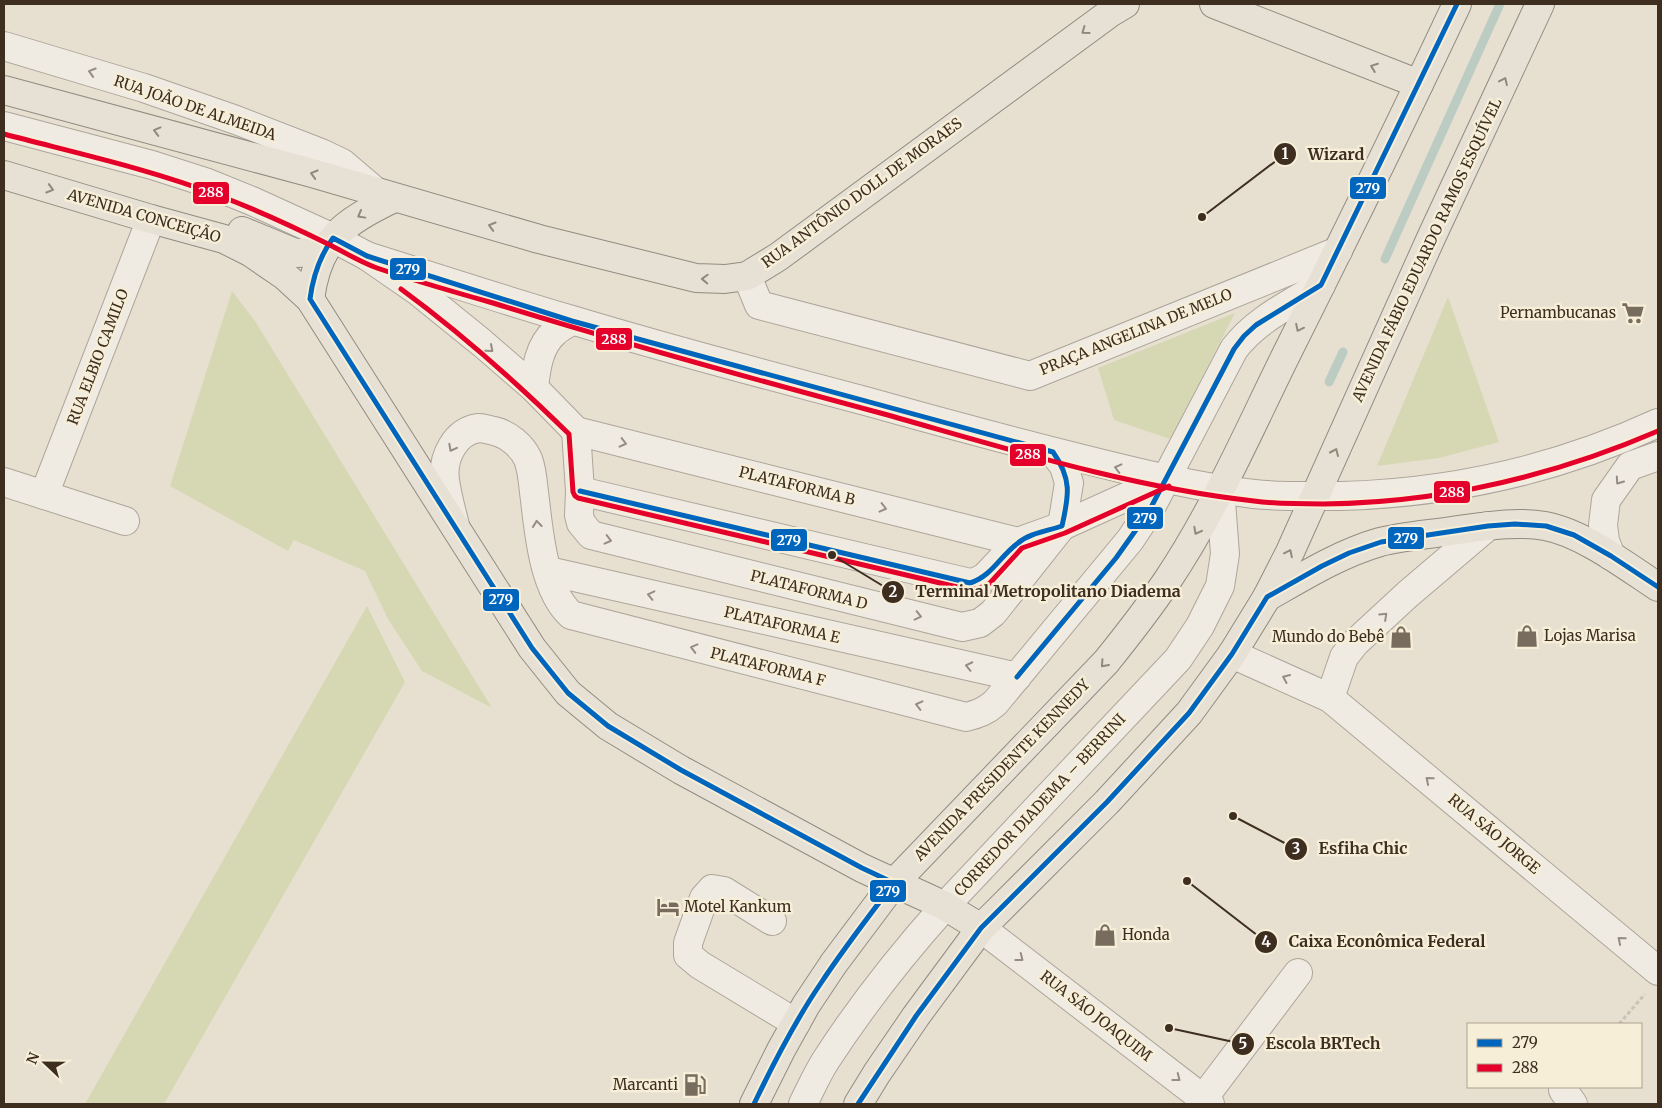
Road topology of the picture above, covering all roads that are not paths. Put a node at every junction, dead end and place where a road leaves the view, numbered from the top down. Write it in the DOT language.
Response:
graph roads {
  1 [pos="1214,4"];
  2 [pos="1457,4"];
  3 [pos="1540,4"];
  4 [pos="1113,7"];
  5 [pos="4,46"];
  6 [pos="1419,84"];
  7 [pos="4,90"];
  8 [pos="4,126"];
  9 [pos="4,175"];
  10 [pos="385,195"];
  11 [pos="151,219"];
  12 [pos="328,245"];
  13 [pos="1338,251"];
  14 [pos="367,256"];
  15 [pos="746,276"];
  16 [pos="1321,284"];
  17 [pos="310,299"];
  18 [pos="572,320"];
  19 [pos="534,388"];
  20 [pos="1658,423"];
  21 [pos="576,431"];
  22 [pos="1053,452"];
  23 [pos="1658,456"];
  24 [pos="1166,479"];
  25 [pos="4,482"];
  26 [pos="1220,488"];
  27 [pos="580,491"];
  28 [pos="44,495"];
  29 [pos="1316,496"];
  30 [pos="125,521"];
  31 [pos="1062,526"];
  32 [pos="1488,526"];
  33 [pos="456,528"];
  34 [pos="1018,542"];
  35 [pos="1611,556"];
  36 [pos="548,572"];
  37 [pos="1658,587"];
  38 [pos="1267,597"];
  39 [pos="1232,654"];
  40 [pos="1017,677"];
  41 [pos="1330,698"];
  42 [pos="894,882"];
  43 [pos="945,906"];
  44 [pos="772,921"];
  45 [pos="981,928"];
  46 [pos="1298,973"];
  47 [pos="1655,979"];
  48 [pos="796,1023"];
  49 [pos="1205,1102"];
  50 [pos="754,1104"];
  51 [pos="803,1104"];
  52 [pos="858,1104"];
  6 -- 1 [label="main road, one-way"];
  2 -- 6 [label="main road"];
  29 -- 3 [label="main road, AVENIDA FÁBIO EDUARDO RAMOS ESQUÍVEL, one-way"];
  4 -- 15 [label="main road, RUA ANTÔNIO DOLL DE MORAES, one-way"];
  10 -- 5 [label="street, RUA JOÃO DE ALMEIDA, one-way"];
  6 -- 13 [label="main road"];
  10 -- 7 [label="main road, one-way"];
  8 -- 12 [label="street"];
  9 -- 11 [label="main road, AVENIDA CONCEIÇÃO, one-way"];
  10 -- 12 [label="main road, one-way"];
  15 -- 10 [label="main road, RUA ANTÔNIO DOLL DE MORAES, one-way"];
  11 -- 12 [label="main road"];
  11 -- 17 [label="main road, AVENIDA CONCEIÇÃO"];
  11 -- 28 [label="street, RUA ELBIO CAMILO"];
  12 -- 14 [label="street"];
  12 -- 17 [label="main road"];
  13 -- 15 [label="street, PRAÇA ANGELINA DE MELO"];
  13 -- 16 [label="main road"];
  14 -- 18 [label="street"];
  14 -- 19 [label="street, one-way"];
  16 -- 24 [label="street"];
  16 -- 26 [label="main road, one-way"];
  17 -- 33 [label="main road, AVENIDA CONCEIÇÃO"];
  18 -- 19 [label="street"];
  18 -- 22 [label="street"];
  19 -- 21 [label="street"];
  20 -- 29 [label="street"];
  21 -- 27 [label="street, PLATAFORMA D"];
  21 -- 34 [label="street, PLATAFORMA B, one-way"];
  24 -- 22 [label="street, one-way"];
  22 -- 31 [label="street"];
  23 -- 35 [label="street, one-way"];
  24 -- 26 [label="street"];
  24 -- 31 [label="street"];
  24 -- 40 [label="street"];
  25 -- 28 [label="street"];
  26 -- 29 [label="street"];
  26 -- 42 [label="main road, AVENIDA PRESIDENTE KENNEDY, one-way"];
  26 -- 43 [label="street, CORREDOR DIADEMA – BERRINI"];
  27 -- 31 [label="street, PLATAFORMA D, one-way"];
  27 -- 34 [label="street"];
  28 -- 30 [label="street"];
  38 -- 29 [label="main road, one-way"];
  31 -- 34 [label="street"];
  32 -- 35 [label="main road"];
  32 -- 38 [label="main road"];
  41 -- 32 [label="street, one-way"];
  36 -- 33 [label="street, one-way"];
  33 -- 42 [label="main road, AVENIDA CONCEIÇÃO"];
  35 -- 37 [label="main road"];
  40 -- 36 [label="street, PLATAFORMA E, one-way"];
  40 -- 36 [label="street, PLATAFORMA F, one-way"];
  38 -- 39 [label="main road"];
  41 -- 39 [label="street, RUA SÃO JORGE, one-way"];
  39 -- 45 [label="main road"];
  47 -- 41 [label="street, RUA SÃO JORGE, one-way"];
  42 -- 43 [label="main road, AVENIDA CONCEIÇÃO"];
  42 -- 48 [label="main road, AVENIDA PRESIDENTE KENNEDY"];
  43 -- 45 [label="main road, AVENIDA CONCEIÇÃO"];
  43 -- 51 [label="street, CORREDOR DIADEMA – BERRINI"];
  44 -- 48 [label="street"];
  45 -- 49 [label="street, RUA SÃO JOAQUIM, one-way"];
  45 -- 52 [label="main road"];
  46 -- 49 [label="street"];
  48 -- 50 [label="main road, AVENIDA PRESIDENTE KENNEDY"];
}
